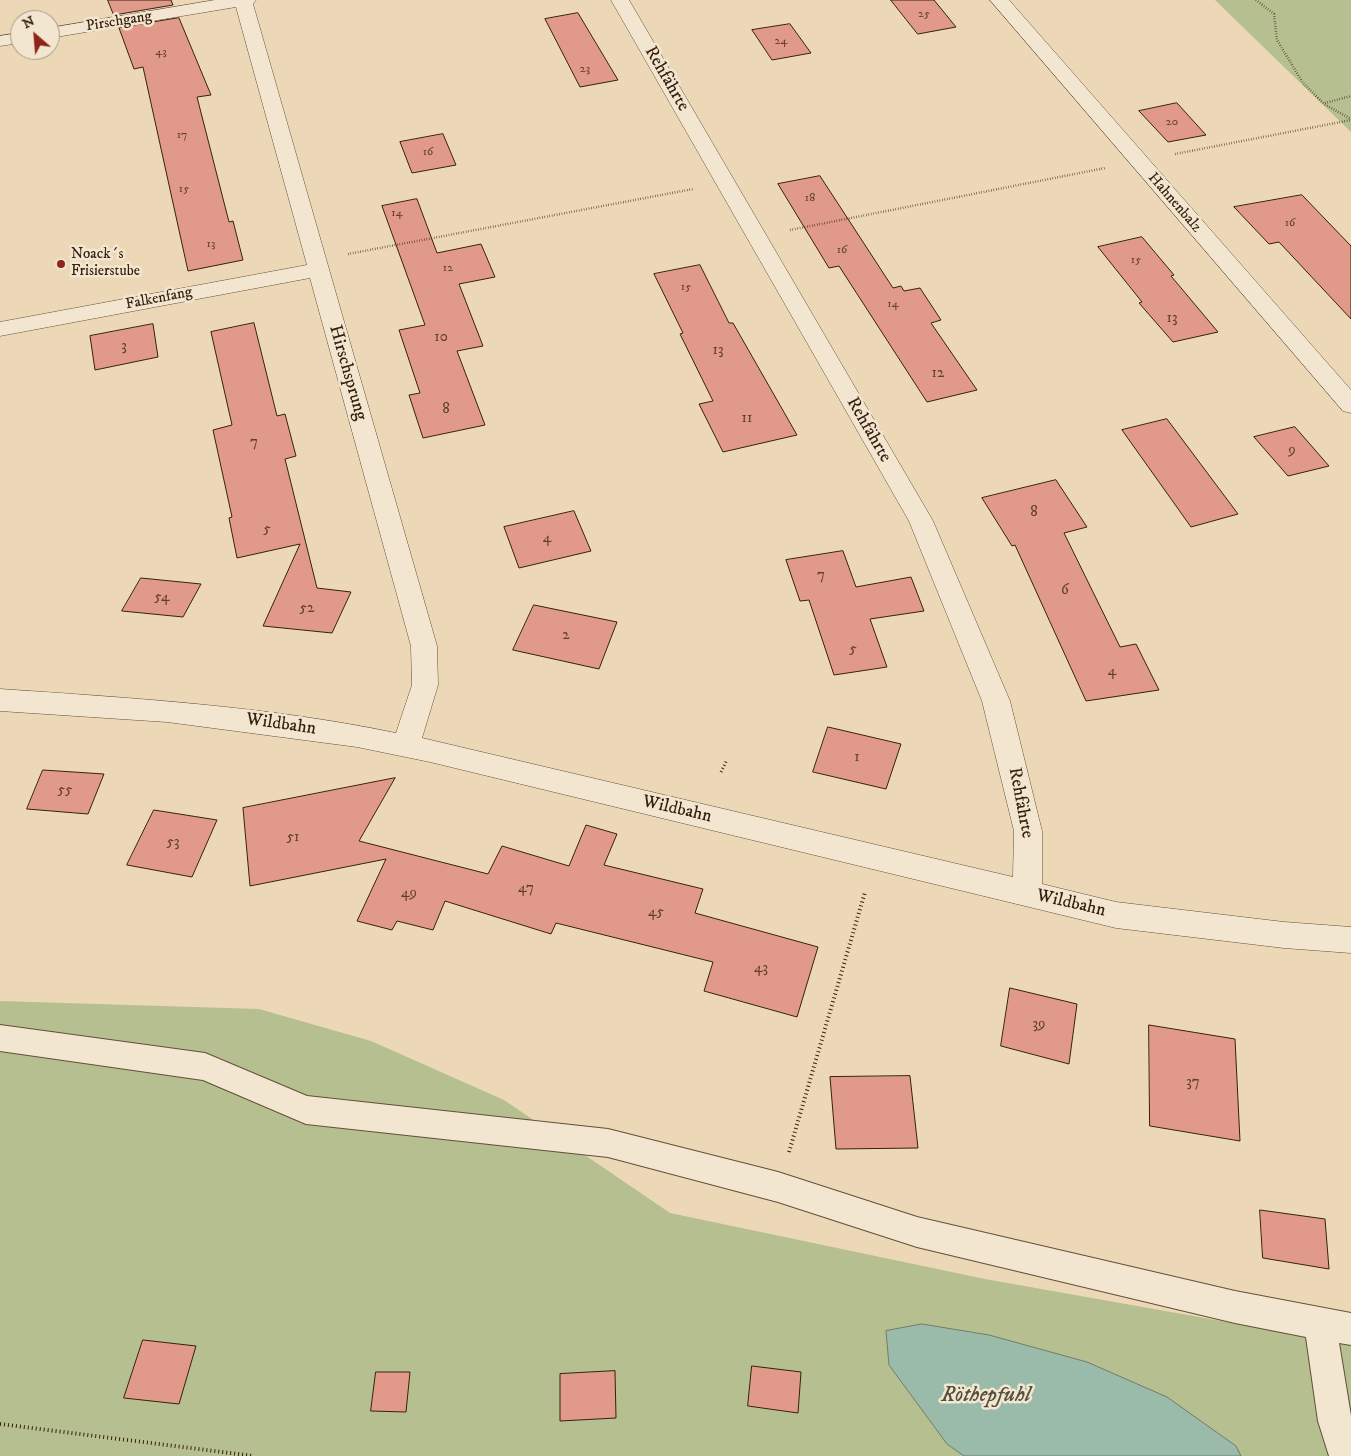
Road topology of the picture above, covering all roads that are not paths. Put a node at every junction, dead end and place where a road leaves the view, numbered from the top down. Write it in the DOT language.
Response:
graph roads {
  1 [pos="620,0"];
  2 [pos="999,0"];
  3 [pos="245,1"];
  4 [pos="60,31"];
  5 [pos="317,265"];
  6 [pos="0,329"];
  7 [pos="1351,405"];
  8 [pos="0,700"];
  9 [pos="406,745"];
  10 [pos="1027,894"];
  11 [pos="1351,940"];
  12 [pos="0,1038"];
  13 [pos="1320,1323"];
  14 [pos="1351,1329"];
  15 [pos="1346,1456"];
  1 -- 10 [label="street, Rehfährte"];
  2 -- 7 [label="street, Hahnenbalz"];
  3 -- 4 [label="street, Pirschgang"];
  3 -- 5 [label="street, Hirschsprung"];
  5 -- 6 [label="street, Falkenfang"];
  5 -- 9 [label="street, Hirschsprung"];
  8 -- 9 [label="street, Wildbahn"];
  9 -- 10 [label="street, Wildbahn"];
  10 -- 11 [label="street, Wildbahn"];
  12 -- 13 [label="lane"];
  13 -- 14 [label="lane"];
  13 -- 15 [label="lane"];
}
